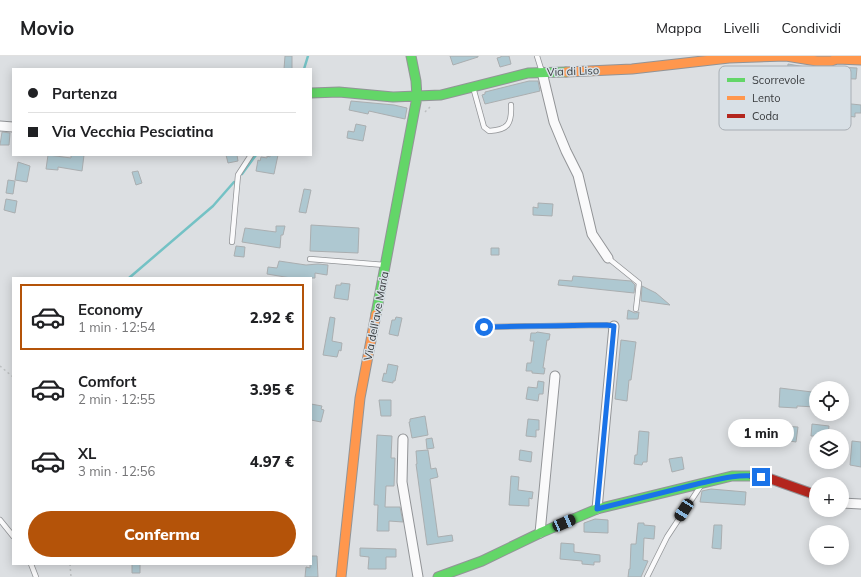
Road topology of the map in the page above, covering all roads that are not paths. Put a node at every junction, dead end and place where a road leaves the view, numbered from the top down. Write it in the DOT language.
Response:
graph roads {
  1 [pos="411,56"];
  2 [pos="537,56"];
  3 [pos="759,56"];
  4 [pos="837,57"];
  5 [pos="861,60"];
  6 [pos="542,72"];
  7 [pos="473,86"];
  8 [pos="312,93"];
  9 [pos="417,97"];
  10 [pos="511,106"];
  11 [pos="0,126"];
  12 [pos="12,127"];
  13 [pos="250,156"];
  14 [pos="232,242"];
  15 [pos="608,258"];
  16 [pos="310,259"];
  17 [pos="386,265"];
  18 [pos="636,310"];
  19 [pos="614,326"];
  20 [pos="484,327"];
  21 [pos="555,376"];
  22 [pos="403,439"];
  23 [pos="702,484"];
  24 [pos="809,493"];
  25 [pos="849,503"];
  26 [pos="861,504"];
  27 [pos="597,509"];
  28 [pos="0,520"];
  29 [pos="540,533"];
  30 [pos="12,535"];
  31 [pos="31,565"];
  32 [pos="36,577"];
  33 [pos="341,577"];
  34 [pos="418,577"];
  35 [pos="438,577"];
  36 [pos="647,577"];
  1 -- 9 [label="street, Via dell'ave Maria"];
  2 -- 6 [label="lane"];
  3 -- 4 [label="street, Via di Liso"];
  3 -- 6 [label="street, Via di Liso"];
  4 -- 5 [label="street, Via di Liso"];
  6 -- 7 [label="street, Via di Liso"];
  6 -- 15 [label="street"];
  7 -- 9 [label="street, Via di Liso"];
  7 -- 10 [label="lane"];
  8 -- 9 [label="street, Via di Liso"];
  9 -- 17 [label="street, Via dell'ave Maria"];
  11 -- 12 [label="street"];
  13 -- 14 [label="lane"];
  15 -- 18 [label="lane"];
  16 -- 17 [label="lane"];
  17 -- 33 [label="street, Via dell'ave Maria"];
  19 -- 20 [label="lane"];
  19 -- 27 [label="street"];
  21 -- 29 [label="street"];
  22 -- 34 [label="street"];
  23 -- 24 [label="street"];
  23 -- 27 [label="street"];
  23 -- 36 [label="lane"];
  25 -- 26 [label="street"];
  27 -- 29 [label="street"];
  28 -- 30 [label="lane"];
  29 -- 35 [label="street"];
  31 -- 32 [label="lane"];
}
